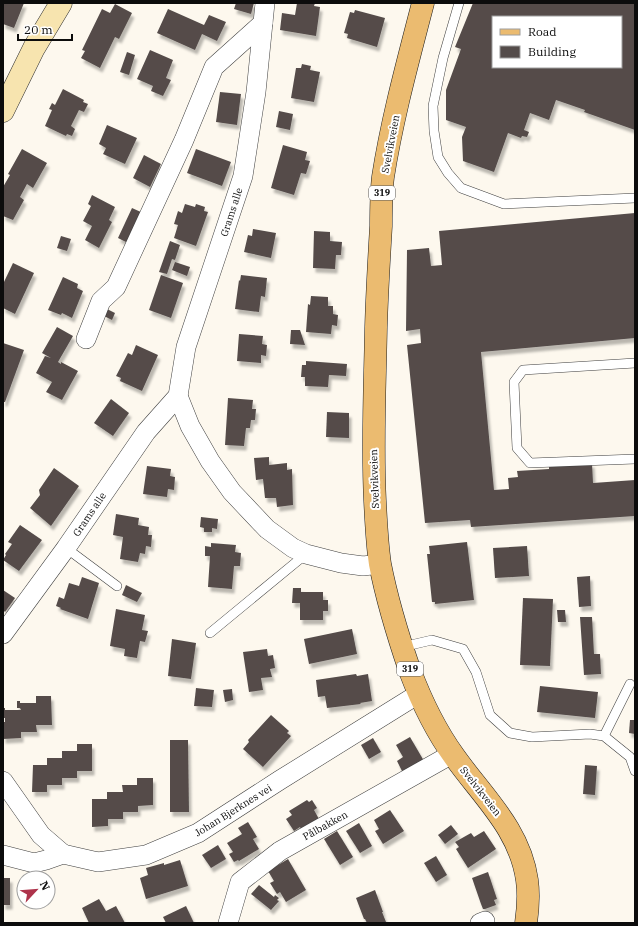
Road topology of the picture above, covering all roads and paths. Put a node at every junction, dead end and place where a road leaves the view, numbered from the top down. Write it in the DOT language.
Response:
graph roads {
  1 [pos="62,3"];
  2 [pos="265,3"];
  3 [pos="423,3"];
  4 [pos="459,3"];
  5 [pos="263,23"];
  6 [pos="3,111"];
  7 [pos="635,198"];
  8 [pos="86,339"];
  9 [pos="635,363"];
  10 [pos="178,396"];
  11 [pos="635,459"];
  12 [pos="66,548"];
  13 [pos="306,554"];
  14 [pos="380,564"];
  15 [pos="117,586"];
  16 [pos="210,633"];
  17 [pos="3,634"];
  18 [pos="402,647"];
  19 [pos="630,684"];
  20 [pos="420,694"];
  21 [pos="604,736"];
  22 [pos="452,754"];
  23 [pos="635,771"];
  24 [pos="3,782"];
  25 [pos="63,854"];
  26 [pos="3,855"];
  27 [pos="228,923"];
  28 [pos="526,923"];
  1 -- 6 [label="main road"];
  2 -- 5 [label="street, Grams alle"];
  3 -- 14 [label="main road, Svelvikveien / 319"];
  4 -- 7 [label="lane"];
  5 -- 8 [label="street"];
  5 -- 10 [label="street, Grams alle"];
  9 -- 11 [label="lane"];
  10 -- 12 [label="street, Grams alle"];
  10 -- 13 [label="street"];
  12 -- 15 [label="lane"];
  12 -- 17 [label="street, Grams alle"];
  13 -- 14 [label="street"];
  13 -- 16 [label="lane"];
  14 -- 18 [label="main road, Svelvikveien / 319"];
  18 -- 20 [label="main road, Svelvikveien / 319"];
  18 -- 21 [label="lane"];
  19 -- 21 [label="lane"];
  20 -- 22 [label="main road, Svelvikveien / 319"];
  20 -- 25 [label="street, Johan Bjerknes vei"];
  21 -- 23 [label="lane"];
  22 -- 27 [label="street, Pålbakken"];
  22 -- 28 [label="main road, Svelvikveien / 319"];
  24 -- 25 [label="street"];
  25 -- 26 [label="street"];
}
